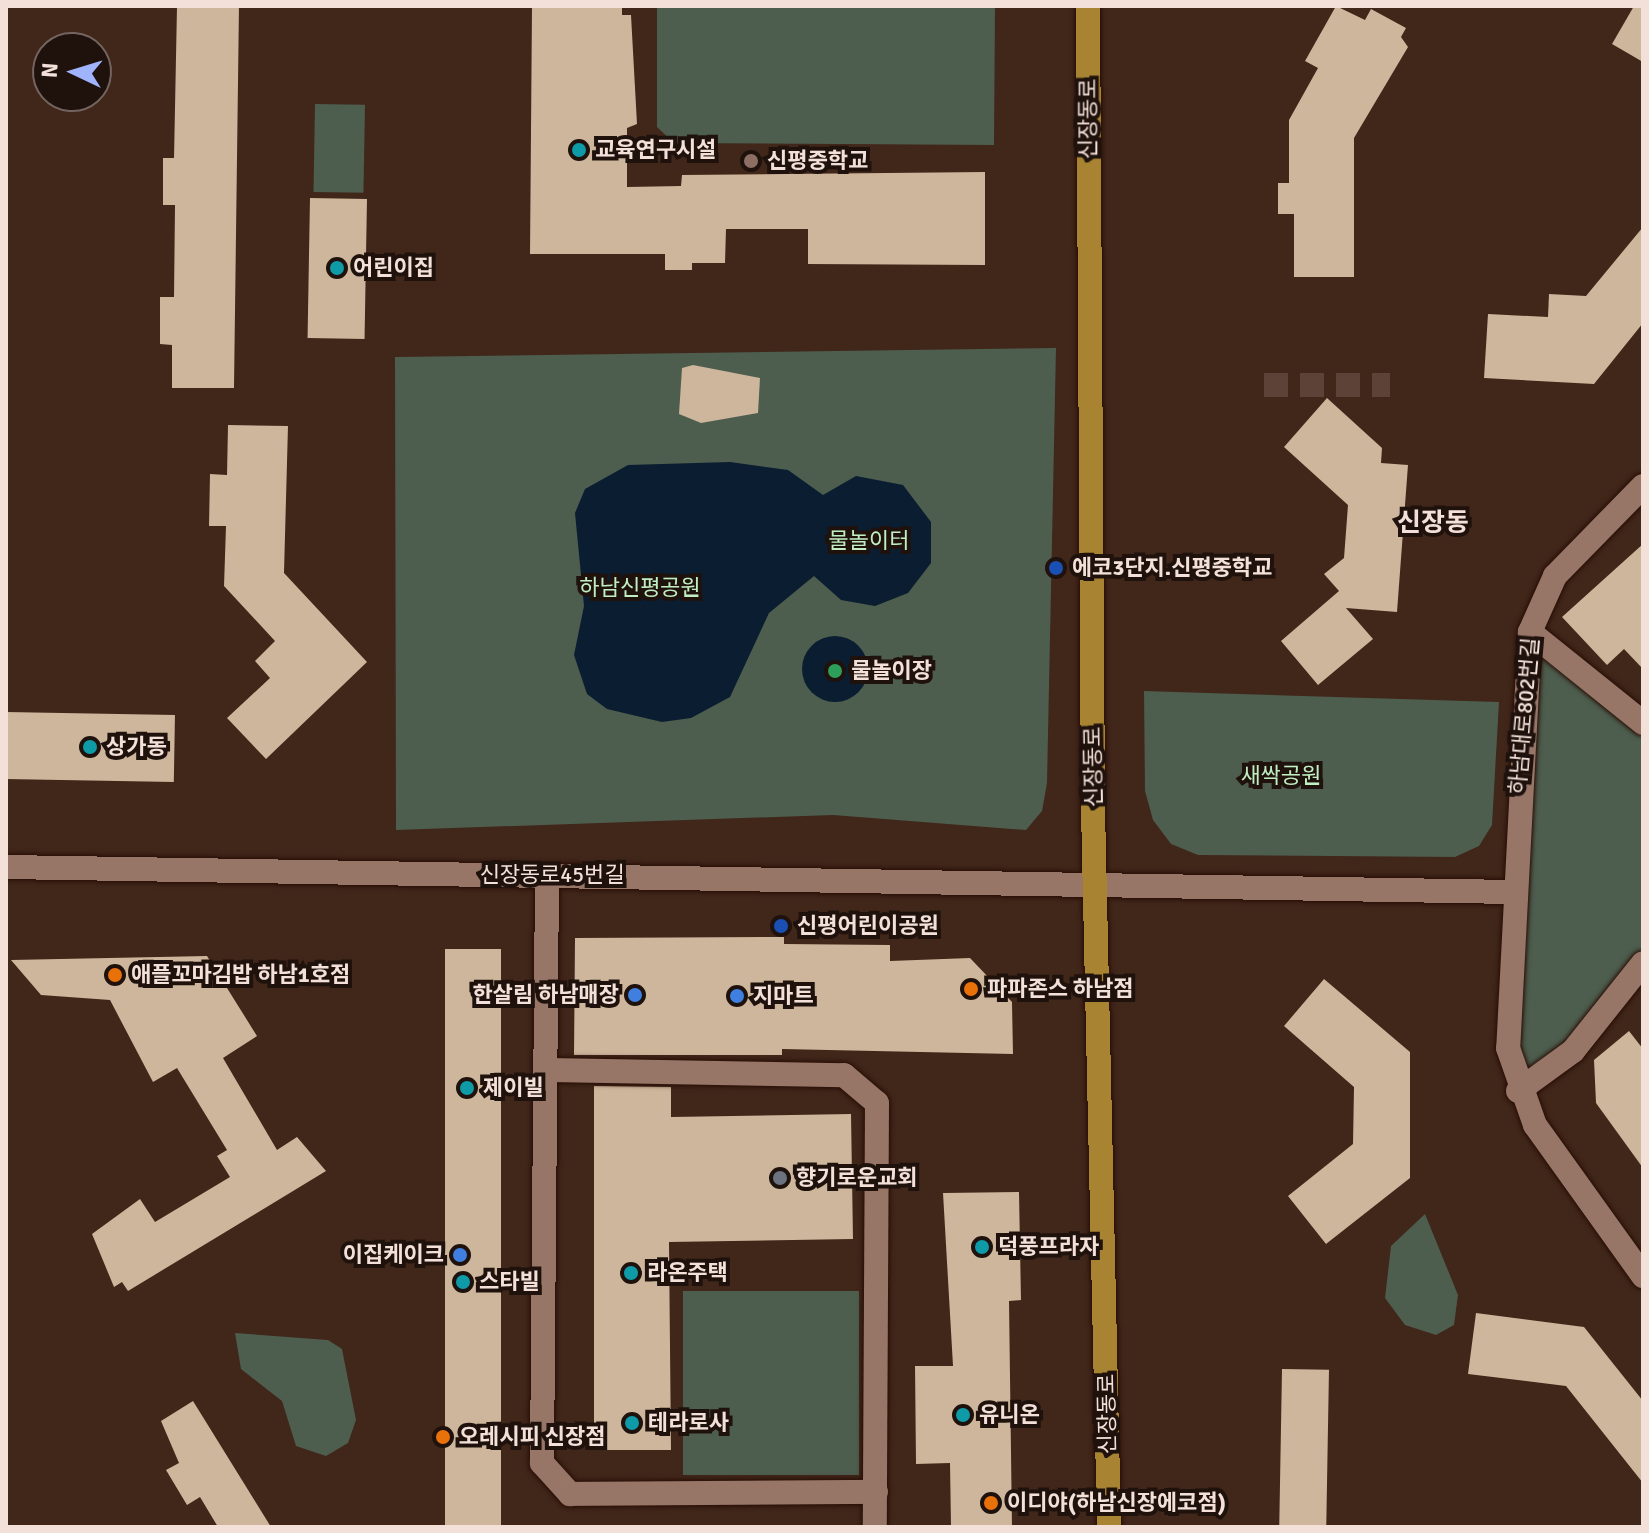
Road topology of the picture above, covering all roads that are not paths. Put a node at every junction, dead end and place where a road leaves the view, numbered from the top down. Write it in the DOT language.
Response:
graph roads {
  1 [pos="1088,6"];
  2 [pos="1643,486"];
  3 [pos="1530,632"];
  4 [pos="1643,723"];
  5 [pos="6,867"];
  6 [pos="547,876"];
  7 [pos="1098,885"];
  8 [pos="1513,892"];
  9 [pos="1643,963"];
  10 [pos="549,1070"];
  11 [pos="1518,1091"];
  12 [pos="1643,1276"];
  13 [pos="876,1492"];
  14 [pos="875,1527"];
  15 [pos="1109,1527"];
  1 -- 7 [label="main road, 신장동로"];
  2 -- 3 [label="street, 하남대로802번길"];
  3 -- 4 [label="street"];
  3 -- 8 [label="street, 하남대로802번길"];
  5 -- 6 [label="street, 신장동로45번길"];
  6 -- 7 [label="street, 신장동로45번길"];
  6 -- 10 [label="street"];
  7 -- 8 [label="street"];
  7 -- 15 [label="main road, 신장동로"];
  8 -- 11 [label="street, 하남대로802번길"];
  9 -- 11 [label="street"];
  10 -- 13 [label="street"];
  10 -- 13 [label="street"];
  11 -- 12 [label="street, 하남대로802번길"];
  13 -- 14 [label="street"];
}
